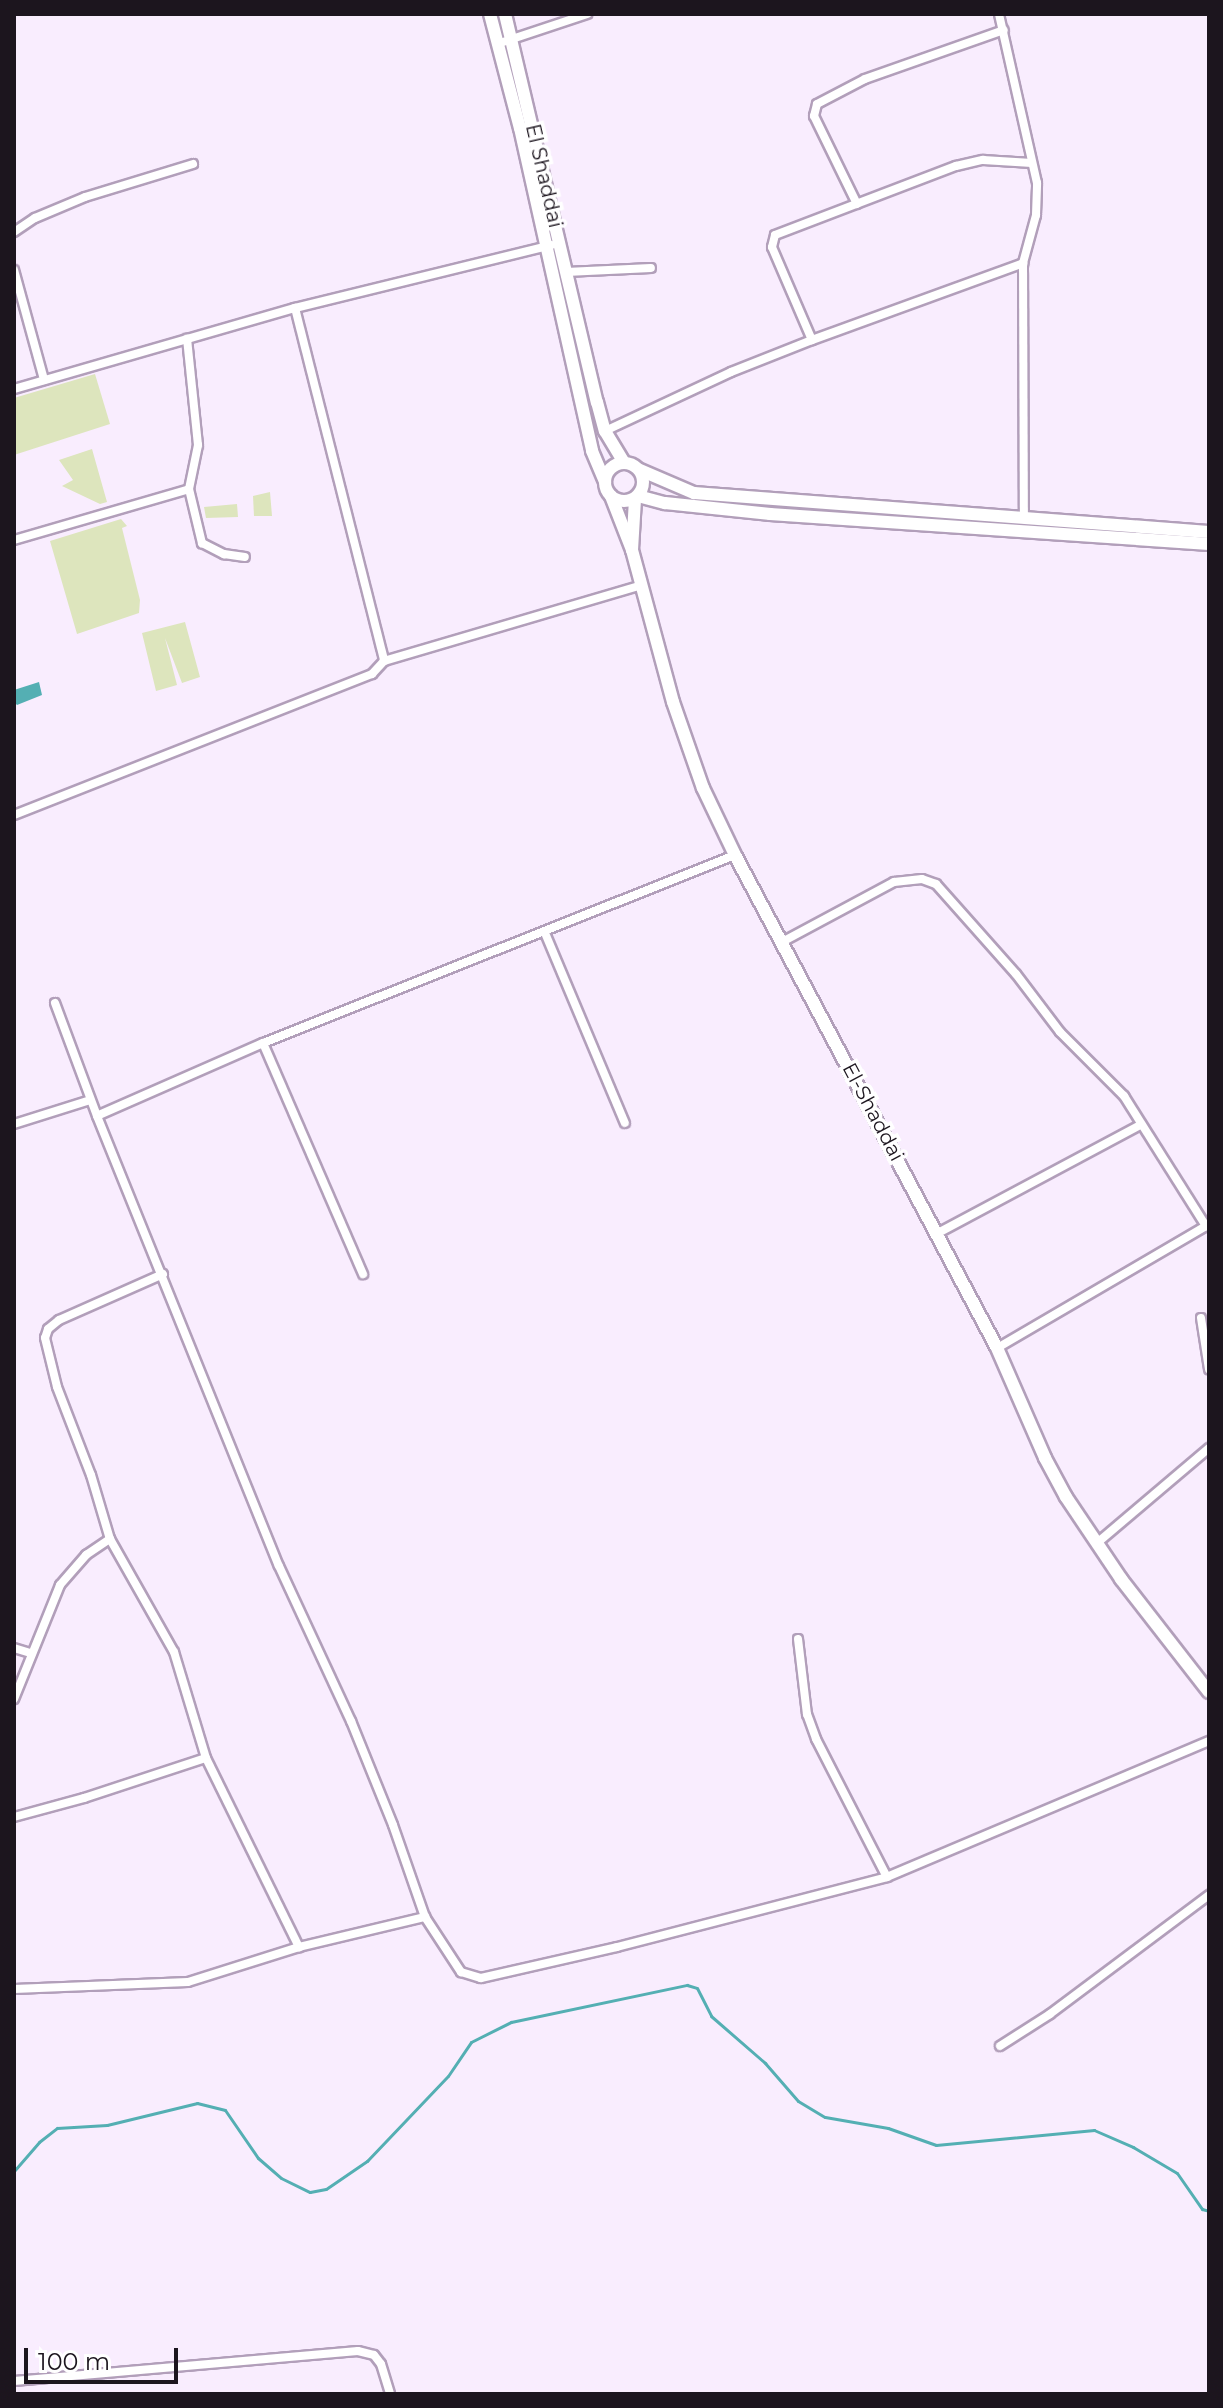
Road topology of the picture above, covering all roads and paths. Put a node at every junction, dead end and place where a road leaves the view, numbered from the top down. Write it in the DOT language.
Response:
graph roads {
  1 [pos="490,14"];
  2 [pos="505,14"];
  3 [pos="587,14"];
  4 [pos="999,14"];
  5 [pos="1004,30"];
  6 [pos="506,41"];
  7 [pos="1032,163"];
  8 [pos="193,164"];
  9 [pos="857,204"];
  10 [pos="14,232"];
  11 [pos="553,244"];
  12 [pos="1023,263"];
  13 [pos="651,268"];
  14 [pos="14,270"];
  15 [pos="566,272"];
  16 [pos="295,308"];
  17 [pos="187,339"];
  18 [pos="812,340"];
  19 [pos="44,380"];
  20 [pos="14,389"];
  21 [pos="605,431"];
  22 [pos="624,463"];
  23 [pos="640,470"];
  24 [pos="605,482"];
  25 [pos="189,489"];
  26 [pos="611,496"];
  27 [pos="637,498"];
  28 [pos="876,514"];
  29 [pos="1024,516"];
  30 [pos="1204,537"];
  31 [pos="14,540"];
  32 [pos="632,550"];
  33 [pos="245,557"];
  34 [pos="639,586"];
  35 [pos="384,661"];
  36 [pos="14,815"];
  37 [pos="735,855"];
  38 [pos="545,933"];
  39 [pos="782,942"];
  40 [pos="55,1003"];
  41 [pos="263,1043"];
  42 [pos="90,1100"];
  43 [pos="97,1116"];
  44 [pos="625,1123"];
  45 [pos="14,1124"];
  46 [pos="1140,1125"];
  47 [pos="1208,1225"];
  48 [pos="938,1233"];
  49 [pos="163,1274"];
  50 [pos="363,1274"];
  51 [pos="1201,1318"];
  52 [pos="997,1348"];
  53 [pos="1209,1369"];
  54 [pos="1209,1448"];
  55 [pos="110,1539"];
  56 [pos="1097,1543"];
  57 [pos="798,1639"];
  58 [pos="14,1648"];
  59 [pos="30,1653"];
  60 [pos="1209,1692"];
  61 [pos="14,1699"];
  62 [pos="1209,1741"];
  63 [pos="206,1758"];
  64 [pos="14,1817"];
  65 [pos="887,1877"];
  66 [pos="1209,1895"];
  67 [pos="425,1917"];
  68 [pos="299,1947"];
  69 [pos="14,1989"];
  70 [pos="1000,2046"];
  71 [pos="14,2381"];
  72 [pos="390,2394"];
  1 -- 6 [label="street"];
  2 -- 6 [label="street"];
  3 -- 6 [label="street"];
  4 -- 5 [label="street"];
  5 -- 7 [label="street"];
  5 -- 9 [label="street"];
  6 -- 11 [label="street"];
  7 -- 9 [label="street"];
  7 -- 12 [label="street"];
  8 -- 10 [label="street"];
  9 -- 18 [label="street"];
  11 -- 15 [label="street, El Shaddai"];
  11 -- 16 [label="street"];
  11 -- 24 [label="street"];
  12 -- 18 [label="street"];
  12 -- 29 [label="street"];
  13 -- 15 [label="street"];
  14 -- 19 [label="street"];
  15 -- 21 [label="street, El Shaddai"];
  16 -- 17 [label="street"];
  16 -- 35 [label="street"];
  17 -- 19 [label="street"];
  17 -- 25 [label="street"];
  18 -- 21 [label="street"];
  19 -- 20 [label="street"];
  21 -- 22 [label="street, El Shaddai"];
  22 -- 23 [label="street"];
  22 -- 24 [label="street"];
  23 -- 27 [label="street"];
  23 -- 28 [label="street"];
  24 -- 26 [label="street"];
  25 -- 31 [label="street"];
  25 -- 33 [label="street"];
  26 -- 27 [label="street"];
  26 -- 32 [label="street, El-Shaddai"];
  27 -- 28 [label="street"];
  27 -- 32 [label="street"];
  28 -- 29 [label="street"];
  28 -- 30 [label="street"];
  29 -- 30 [label="street"];
  32 -- 34 [label="street, El-Shaddai"];
  34 -- 35 [label="street"];
  34 -- 37 [label="street, El-Shaddai"];
  35 -- 36 [label="street"];
  37 -- 38 [label="street"];
  37 -- 39 [label="street, El-Shaddai"];
  38 -- 41 [label="street"];
  38 -- 44 [label="street"];
  39 -- 46 [label="street"];
  39 -- 48 [label="street, El-Shaddai"];
  40 -- 42 [label="street"];
  41 -- 43 [label="street"];
  41 -- 50 [label="street"];
  42 -- 43 [label="street"];
  42 -- 45 [label="street"];
  43 -- 49 [label="street"];
  46 -- 47 [label="street"];
  46 -- 48 [label="street"];
  47 -- 52 [label="street"];
  48 -- 52 [label="street, El-Shaddai"];
  49 -- 55 [label="street"];
  49 -- 67 [label="street"];
  51 -- 53 [label="street"];
  52 -- 56 [label="street, El-Shaddai"];
  54 -- 56 [label="street"];
  55 -- 59 [label="street"];
  55 -- 63 [label="street"];
  56 -- 60 [label="street, El-Shaddai"];
  57 -- 65 [label="street"];
  58 -- 59 [label="street"];
  59 -- 61 [label="street"];
  62 -- 65 [label="street"];
  63 -- 64 [label="street"];
  63 -- 68 [label="street"];
  65 -- 67 [label="street"];
  66 -- 70 [label="street"];
  67 -- 68 [label="street"];
  68 -- 69 [label="street"];
  71 -- 72 [label="street"];
}
